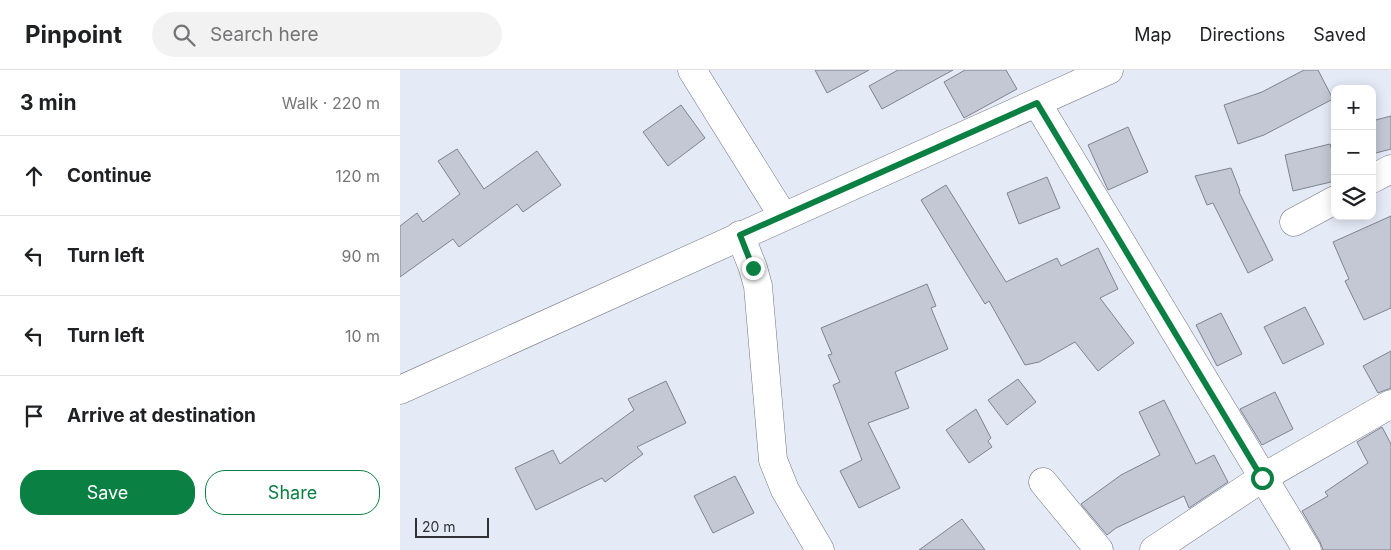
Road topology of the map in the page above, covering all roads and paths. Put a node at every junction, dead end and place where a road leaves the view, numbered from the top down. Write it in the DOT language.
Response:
graph roads {
  1 [pos="692,70"];
  2 [pos="1109,70"];
  3 [pos="1037,103"];
  4 [pos="1391,169"];
  5 [pos="1376,177"];
  6 [pos="1331,202"];
  7 [pos="783,216"];
  8 [pos="1294,222"];
  9 [pos="740,235"];
  10 [pos="400,390"];
  11 [pos="1391,404"];
  12 [pos="1262,478"];
  13 [pos="1043,482"];
  14 [pos="814,548"];
  15 [pos="1099,550"];
  16 [pos="1154,550"];
  17 [pos="1307,550"];
  1 -- 7 [label="street"];
  2 -- 3 [label="street"];
  3 -- 7 [label="street"];
  3 -- 12 [label="street"];
  4 -- 5 [label="street"];
  6 -- 8 [label="street"];
  7 -- 9 [label="street"];
  9 -- 10 [label="street"];
  9 -- 14 [label="street"];
  11 -- 12 [label="street"];
  12 -- 16 [label="street"];
  12 -- 17 [label="street"];
  13 -- 15 [label="street"];
}
